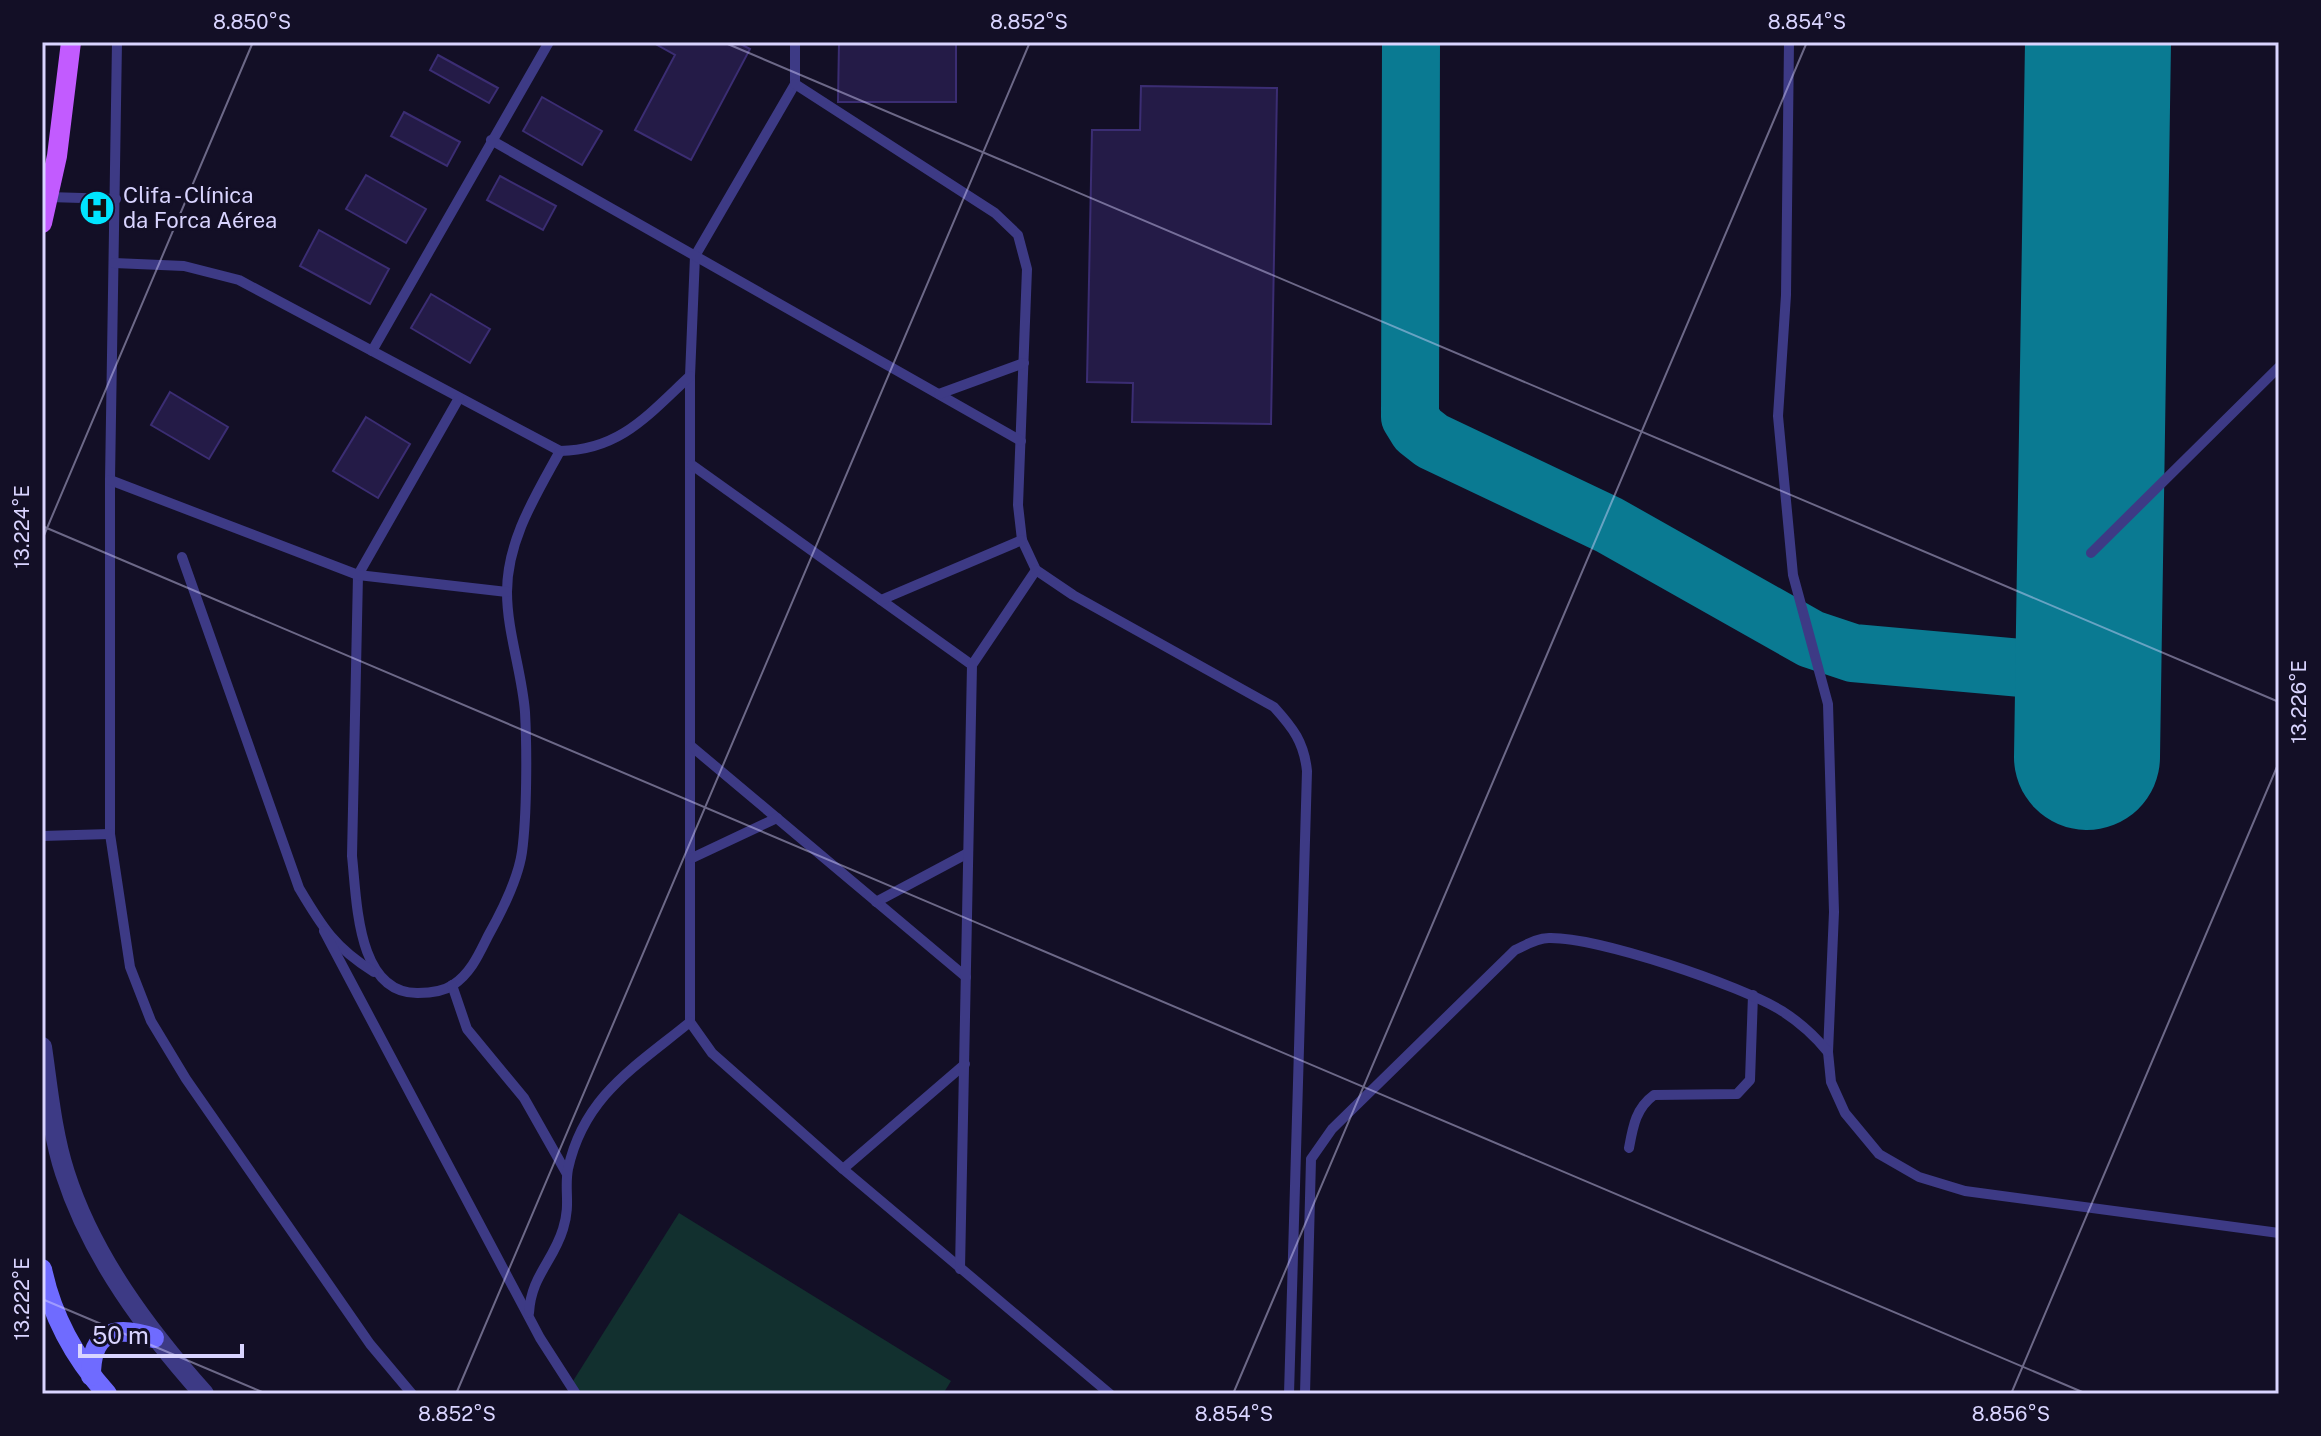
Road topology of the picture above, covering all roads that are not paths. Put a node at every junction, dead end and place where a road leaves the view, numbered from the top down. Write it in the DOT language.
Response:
graph roads {
  1 [pos="63,42"];
  2 [pos="71,42"];
  3 [pos="117,42"];
  4 [pos="549,42"];
  5 [pos="795,42"];
  6 [pos="1789,42"];
  7 [pos="795,84"];
  8 [pos="491,140"];
  9 [pos="57,156"];
  10 [pos="48,197"];
  11 [pos="116,199"];
  12 [pos="42,223"];
  13 [pos="695,256"];
  14 [pos="114,263"];
  15 [pos="372,351"];
  16 [pos="1024,363"];
  17 [pos="2279,367"];
  18 [pos="690,376"];
  19 [pos="939,394"];
  20 [pos="459,398"];
  21 [pos="1021,441"];
  22 [pos="560,451"];
  23 [pos="692,465"];
  24 [pos="110,480"];
  25 [pos="1022,540"];
  26 [pos="2091,553"];
  27 [pos="182,557"];
  28 [pos="1036,570"];
  29 [pos="358,575"];
  30 [pos="507,592"];
  31 [pos="881,600"];
  32 [pos="972,665"];
  33 [pos="691,746"];
  34 [pos="777,818"];
  35 [pos="110,834"];
  36 [pos="42,836"];
  37 [pos="968,853"];
  38 [pos="690,859"];
  39 [pos="876,902"];
  40 [pos="324,931"];
  41 [pos="374,972"];
  42 [pos="966,977"];
  43 [pos="452,985"];
  44 [pos="1753,995"];
  45 [pos="690,1022"];
  46 [pos="42,1047"];
  47 [pos="1828,1052"];
  48 [pos="965,1064"];
  49 [pos="1629,1148"];
  50 [pos="843,1169"];
  51 [pos="567,1174"];
  52 [pos="2279,1233"];
  53 [pos="42,1269"];
  54 [pos="960,1269"];
  55 [pos="529,1314"];
  56 [pos="154,1338"];
  57 [pos="91,1376"];
  58 [pos="107,1394"];
  59 [pos="204,1394"];
  60 [pos="412,1394"];
  61 [pos="576,1394"];
  62 [pos="1110,1394"];
  63 [pos="1289,1394"];
  64 [pos="1305,1394"];
  1 -- 9 [label="main road"];
  2 -- 9 [label="main road"];
  3 -- 11 [label="lane"];
  4 -- 8 [label="lane"];
  5 -- 7 [label="lane"];
  6 -- 47 [label="lane"];
  7 -- 13 [label="lane"];
  7 -- 16 [label="lane"];
  8 -- 13 [label="lane"];
  8 -- 15 [label="lane"];
  9 -- 10 [label="main road"];
  10 -- 11 [label="lane"];
  10 -- 12 [label="main road"];
  11 -- 14 [label="lane"];
  13 -- 18 [label="lane"];
  13 -- 19 [label="lane"];
  14 -- 15 [label="lane"];
  14 -- 24 [label="lane"];
  15 -- 20 [label="lane"];
  16 -- 19 [label="lane"];
  16 -- 21 [label="lane"];
  17 -- 26 [label="lane"];
  18 -- 22 [label="lane"];
  18 -- 23 [label="lane"];
  19 -- 21 [label="lane"];
  20 -- 22 [label="lane"];
  20 -- 29 [label="lane"];
  21 -- 25 [label="lane"];
  22 -- 30 [label="lane"];
  23 -- 31 [label="lane"];
  23 -- 33 [label="lane"];
  24 -- 29 [label="lane"];
  24 -- 35 [label="lane"];
  25 -- 28 [label="lane"];
  25 -- 31 [label="lane"];
  27 -- 40 [label="lane"];
  28 -- 32 [label="lane"];
  28 -- 63 [label="lane"];
  29 -- 30 [label="lane"];
  29 -- 41 [label="lane"];
  30 -- 43 [label="lane"];
  31 -- 32 [label="lane"];
  32 -- 37 [label="lane"];
  33 -- 34 [label="lane"];
  33 -- 38 [label="lane"];
  34 -- 38 [label="lane"];
  34 -- 39 [label="lane"];
  35 -- 36 [label="lane"];
  35 -- 60 [label="lane"];
  37 -- 39 [label="lane"];
  37 -- 42 [label="lane"];
  38 -- 45 [label="lane"];
  39 -- 42 [label="lane"];
  40 -- 41 [label="lane"];
  40 -- 55 [label="lane"];
  41 -- 43 [label="lane"];
  42 -- 48 [label="lane"];
  43 -- 51 [label="lane"];
  44 -- 47 [label="lane"];
  44 -- 49 [label="lane"];
  44 -- 64 [label="lane"];
  45 -- 50 [label="lane"];
  45 -- 51 [label="lane"];
  46 -- 56 [label="street"];
  47 -- 52 [label="lane"];
  48 -- 50 [label="lane"];
  48 -- 54 [label="lane"];
  50 -- 54 [label="lane"];
  51 -- 55 [label="lane"];
  53 -- 57 [label="main road"];
  54 -- 62 [label="lane"];
  55 -- 61 [label="lane"];
  56 -- 57 [label="main road"];
  56 -- 59 [label="street"];
  57 -- 58 [label="main road"];
}
